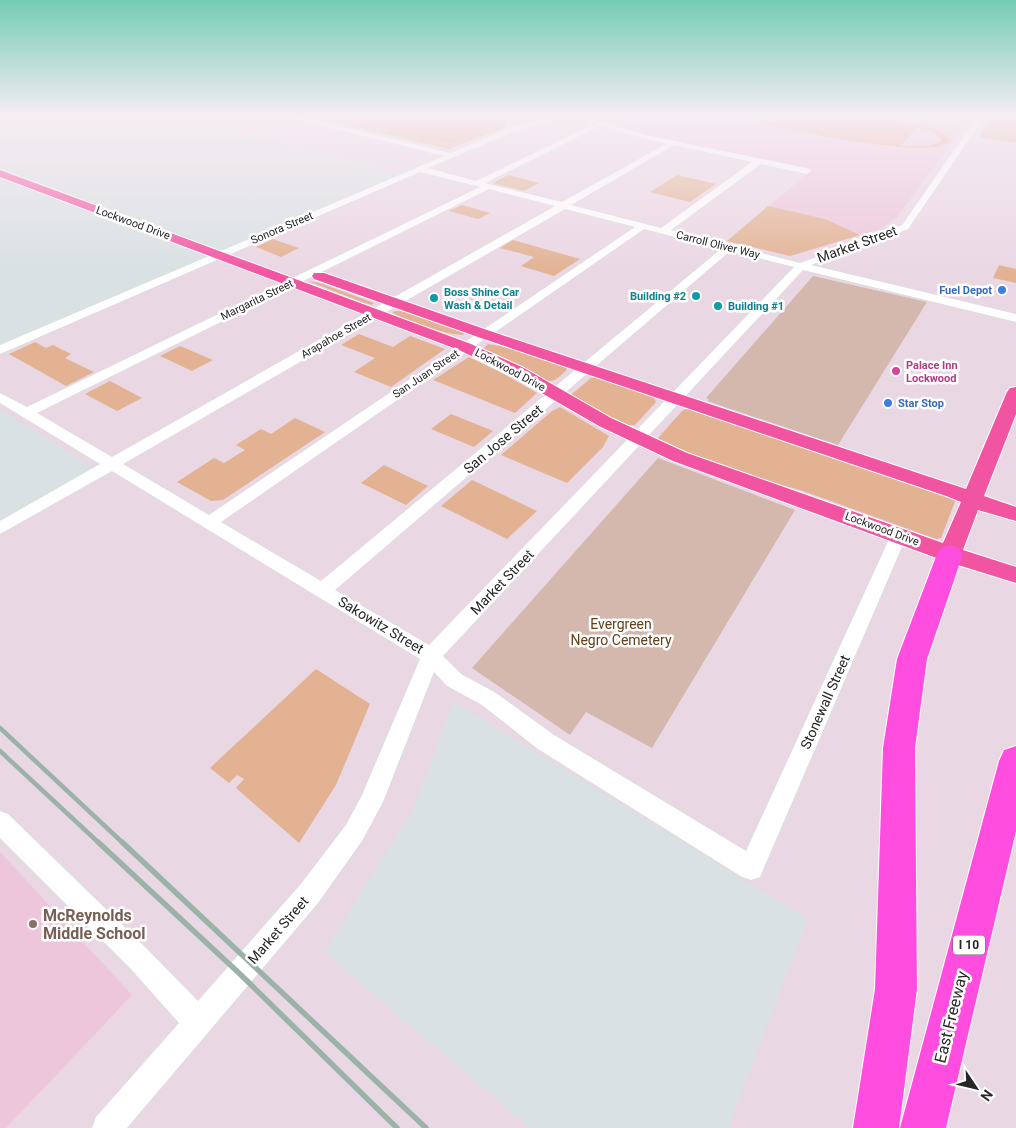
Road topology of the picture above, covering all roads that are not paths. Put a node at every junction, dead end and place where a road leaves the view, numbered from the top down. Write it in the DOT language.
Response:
graph roads {
  1 [pos="16,169"];
  2 [pos="420,169"];
  3 [pos="513,169"];
  4 [pos="628,169"];
  5 [pos="749,169"];
  6 [pos="794,169"];
  7 [pos="945,169"];
  8 [pos="807,171"];
  9 [pos="0,173"];
  10 [pos="482,185"];
  11 [pos="85,193"];
  12 [pos="68,198"];
  13 [pos="563,206"];
  14 [pos="102,211"];
  15 [pos="642,226"];
  16 [pos="662,231"];
  17 [pos="220,240"];
  18 [pos="238,247"];
  19 [pos="728,248"];
  20 [pos="256,254"];
  21 [pos="219,255"];
  22 [pos="801,266"];
  23 [pos="292,267"];
  24 [pos="310,273"];
  25 [pos="292,282"];
  26 [pos="393,303"];
  27 [pos="374,314"];
  28 [pos="1016,318"];
  29 [pos="484,334"];
  30 [pos="465,346"];
  31 [pos="0,350"];
  32 [pos="586,368"];
  33 [pos="1016,392"];
  34 [pos="555,394"];
  35 [pos="0,397"];
  36 [pos="676,399"];
  37 [pos="27,413"];
  38 [pos="639,439"];
  39 [pos="111,464"];
  40 [pos="972,497"];
  41 [pos="1016,514"];
  42 [pos="210,522"];
  43 [pos="0,528"];
  44 [pos="899,535"];
  45 [pos="950,554"];
  46 [pos="1007,573"];
  47 [pos="323,590"];
  48 [pos="431,656"];
  49 [pos="1016,761"];
  50 [pos="0,822"];
  51 [pos="751,868"];
  52 [pos="198,1022"];
  53 [pos="107,1128"];
  54 [pos="876,1128"];
  55 [pos="923,1128"];
  1 -- 11 [label="main road, Lockwood Drive"];
  2 -- 10 [label="street, Carroll Oliver Way"];
  2 -- 18 [label="street, Sonora Street"];
  3 -- 10 [label="street, Margarita Street"];
  4 -- 13 [label="street, Arapahoe Street"];
  5 -- 16 [label="street"];
  6 -- 8 [label="street"];
  7 -- 22 [label="street, Market Street"];
  9 -- 12 [label="main road, Lockwood Drive"];
  10 -- 13 [label="street, Carroll Oliver Way"];
  10 -- 24 [label="street, Margarita Street"];
  11 -- 12 [label="main road"];
  11 -- 14 [label="main road, Lockwood Drive"];
  12 -- 14 [label="main road, Lockwood Drive"];
  13 -- 15 [label="street, Carroll Oliver Way"];
  13 -- 26 [label="street, Arapahoe Street"];
  14 -- 21 [label="main road, Lockwood Drive"];
  15 -- 16 [label="street, Carroll Oliver Way"];
  15 -- 29 [label="street, San Juan Street"];
  16 -- 19 [label="street, Carroll Oliver Way"];
  17 -- 18 [label="main road"];
  18 -- 20 [label="main road"];
  18 -- 21 [label="street, Sonora Street"];
  19 -- 22 [label="street, Carroll Oliver Way"];
  19 -- 32 [label="street, San Jose Street"];
  21 -- 25 [label="main road, Lockwood Drive"];
  21 -- 31 [label="street, Sonora Street"];
  22 -- 28 [label="street, Carroll Oliver Way"];
  22 -- 36 [label="street, Market Street"];
  23 -- 24 [label="main road, Lockwood Drive"];
  24 -- 25 [label="street, Margarita Street"];
  24 -- 26 [label="main road, Lockwood Drive"];
  25 -- 27 [label="main road, Lockwood Drive"];
  25 -- 37 [label="street, Margarita Street"];
  26 -- 27 [label="street, Arapahoe Street"];
  26 -- 29 [label="main road, Lockwood Drive"];
  27 -- 30 [label="main road, Lockwood Drive"];
  27 -- 39 [label="street, Arapahoe Street"];
  29 -- 30 [label="street, San Juan Street"];
  29 -- 32 [label="main road, Lockwood Drive"];
  30 -- 34 [label="main road, Lockwood Drive"];
  30 -- 42 [label="street, San Juan Street"];
  32 -- 34 [label="street, San Jose Street"];
  32 -- 36 [label="main road, Lockwood Drive"];
  33 -- 40 [label="main road"];
  34 -- 38 [label="main road, Lockwood Drive"];
  34 -- 47 [label="street, San Jose Street"];
  35 -- 37 [label="street, Sakowitz Street"];
  36 -- 38 [label="street, Market Street"];
  36 -- 40 [label="main road, Lockwood Drive"];
  37 -- 39 [label="street, Sakowitz Street"];
  38 -- 44 [label="main road, Lockwood Drive"];
  38 -- 48 [label="street, Market Street"];
  39 -- 42 [label="street, Sakowitz Street"];
  39 -- 43 [label="street, Arapahoe Street"];
  40 -- 41 [label="main road, Lockwood Drive"];
  40 -- 45 [label="main road"];
  42 -- 47 [label="street, Sakowitz Street"];
  44 -- 45 [label="main road, Lockwood Drive"];
  44 -- 51 [label="street, Stonewall Street"];
  45 -- 46 [label="main road, Lockwood Drive"];
  45 -- 54 [label="highway"];
  47 -- 48 [label="street, Sakowitz Street"];
  48 -- 51 [label="street, Sakowitz Street"];
  48 -- 52 [label="street, Market Street"];
  49 -- 55 [label="highway, East Freeway / I 10"];
  50 -- 52 [label="street"];
  52 -- 53 [label="street, Market Street"];
}
